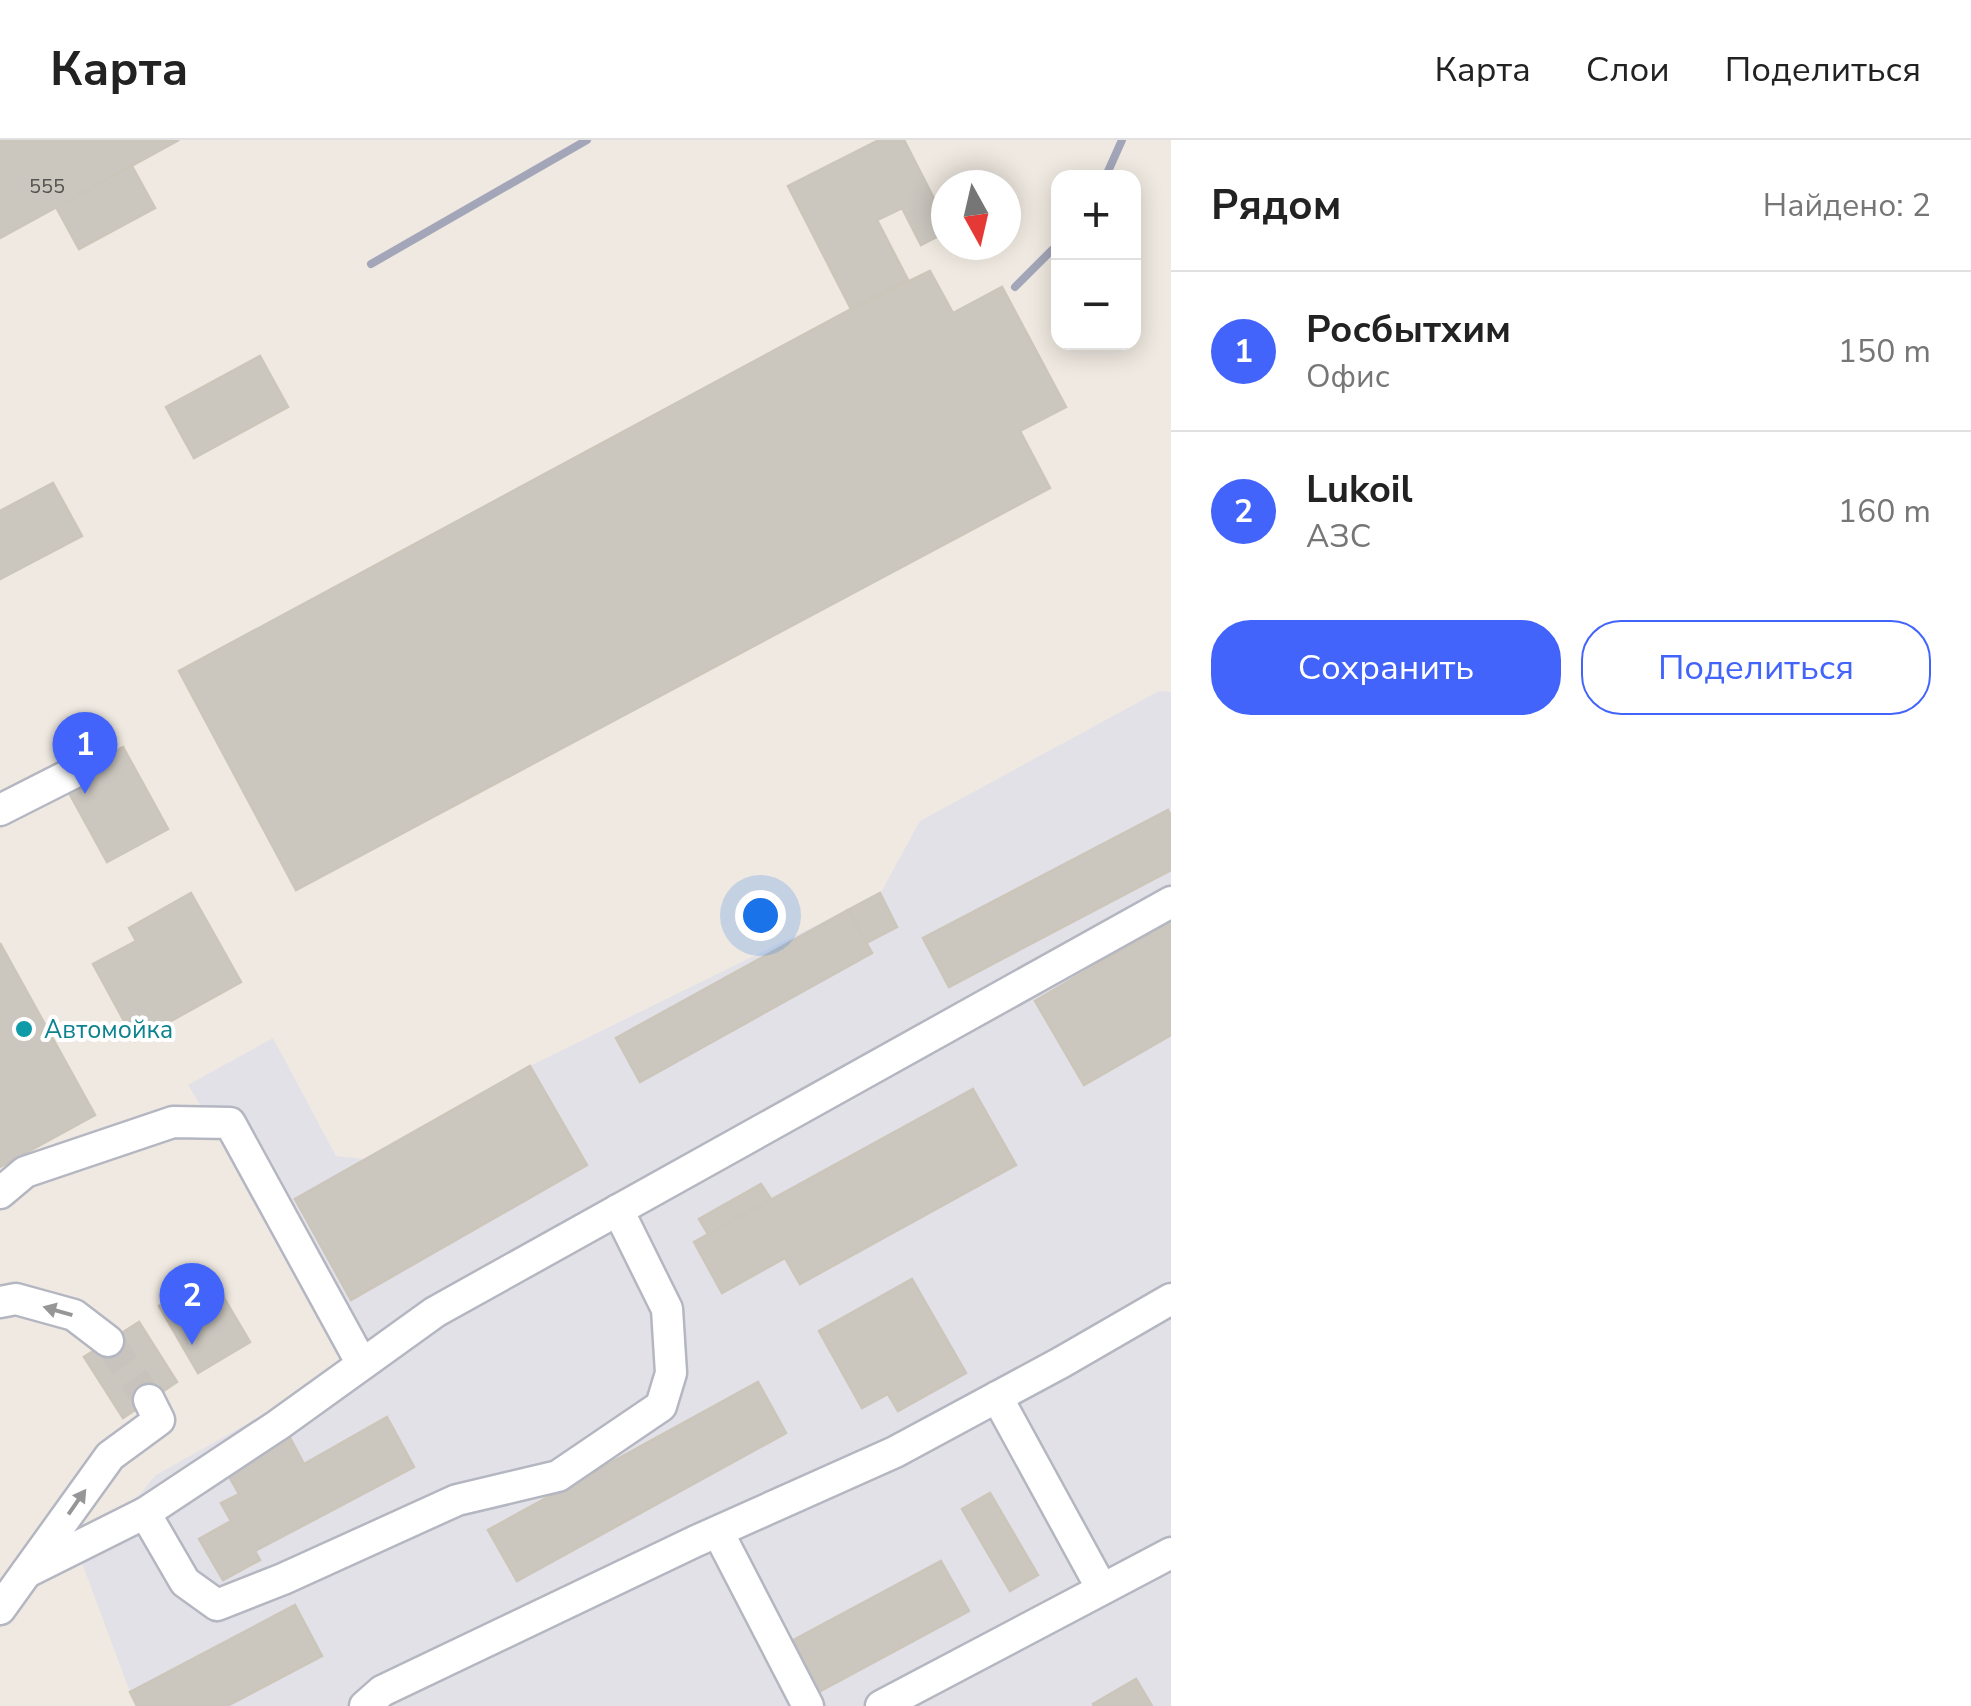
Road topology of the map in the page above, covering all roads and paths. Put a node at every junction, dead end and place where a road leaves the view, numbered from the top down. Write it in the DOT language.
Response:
graph roads {
  1 [pos="78,770"];
  2 [pos="0,810"];
  3 [pos="1171,902"];
  4 [pos="0,1193"];
  5 [pos="618,1210"];
  6 [pos="1171,1298"];
  7 [pos="0,1302"];
  8 [pos="108,1341"];
  9 [pos="362,1364"];
  10 [pos="997,1397"];
  11 [pos="149,1400"];
  12 [pos="145,1512"];
  13 [pos="718,1532"];
  14 [pos="1171,1553"];
  15 [pos="27,1572"];
  16 [pos="1102,1589"];
  17 [pos="0,1609"];
  18 [pos="365,1706"];
  19 [pos="808,1706"];
  20 [pos="881,1706"];
  1 -- 2 [label="lane"];
  3 -- 5 [label="lane"];
  4 -- 9 [label="lane"];
  5 -- 9 [label="lane"];
  5 -- 12 [label="lane"];
  6 -- 10 [label="lane"];
  8 -- 7 [label="lane, one-way"];
  9 -- 12 [label="lane"];
  10 -- 13 [label="lane"];
  10 -- 16 [label="lane"];
  15 -- 11 [label="lane, one-way"];
  12 -- 15 [label="lane"];
  13 -- 18 [label="lane"];
  13 -- 19 [label="lane"];
  14 -- 16 [label="lane"];
  15 -- 17 [label="lane"];
  16 -- 20 [label="lane"];
}
